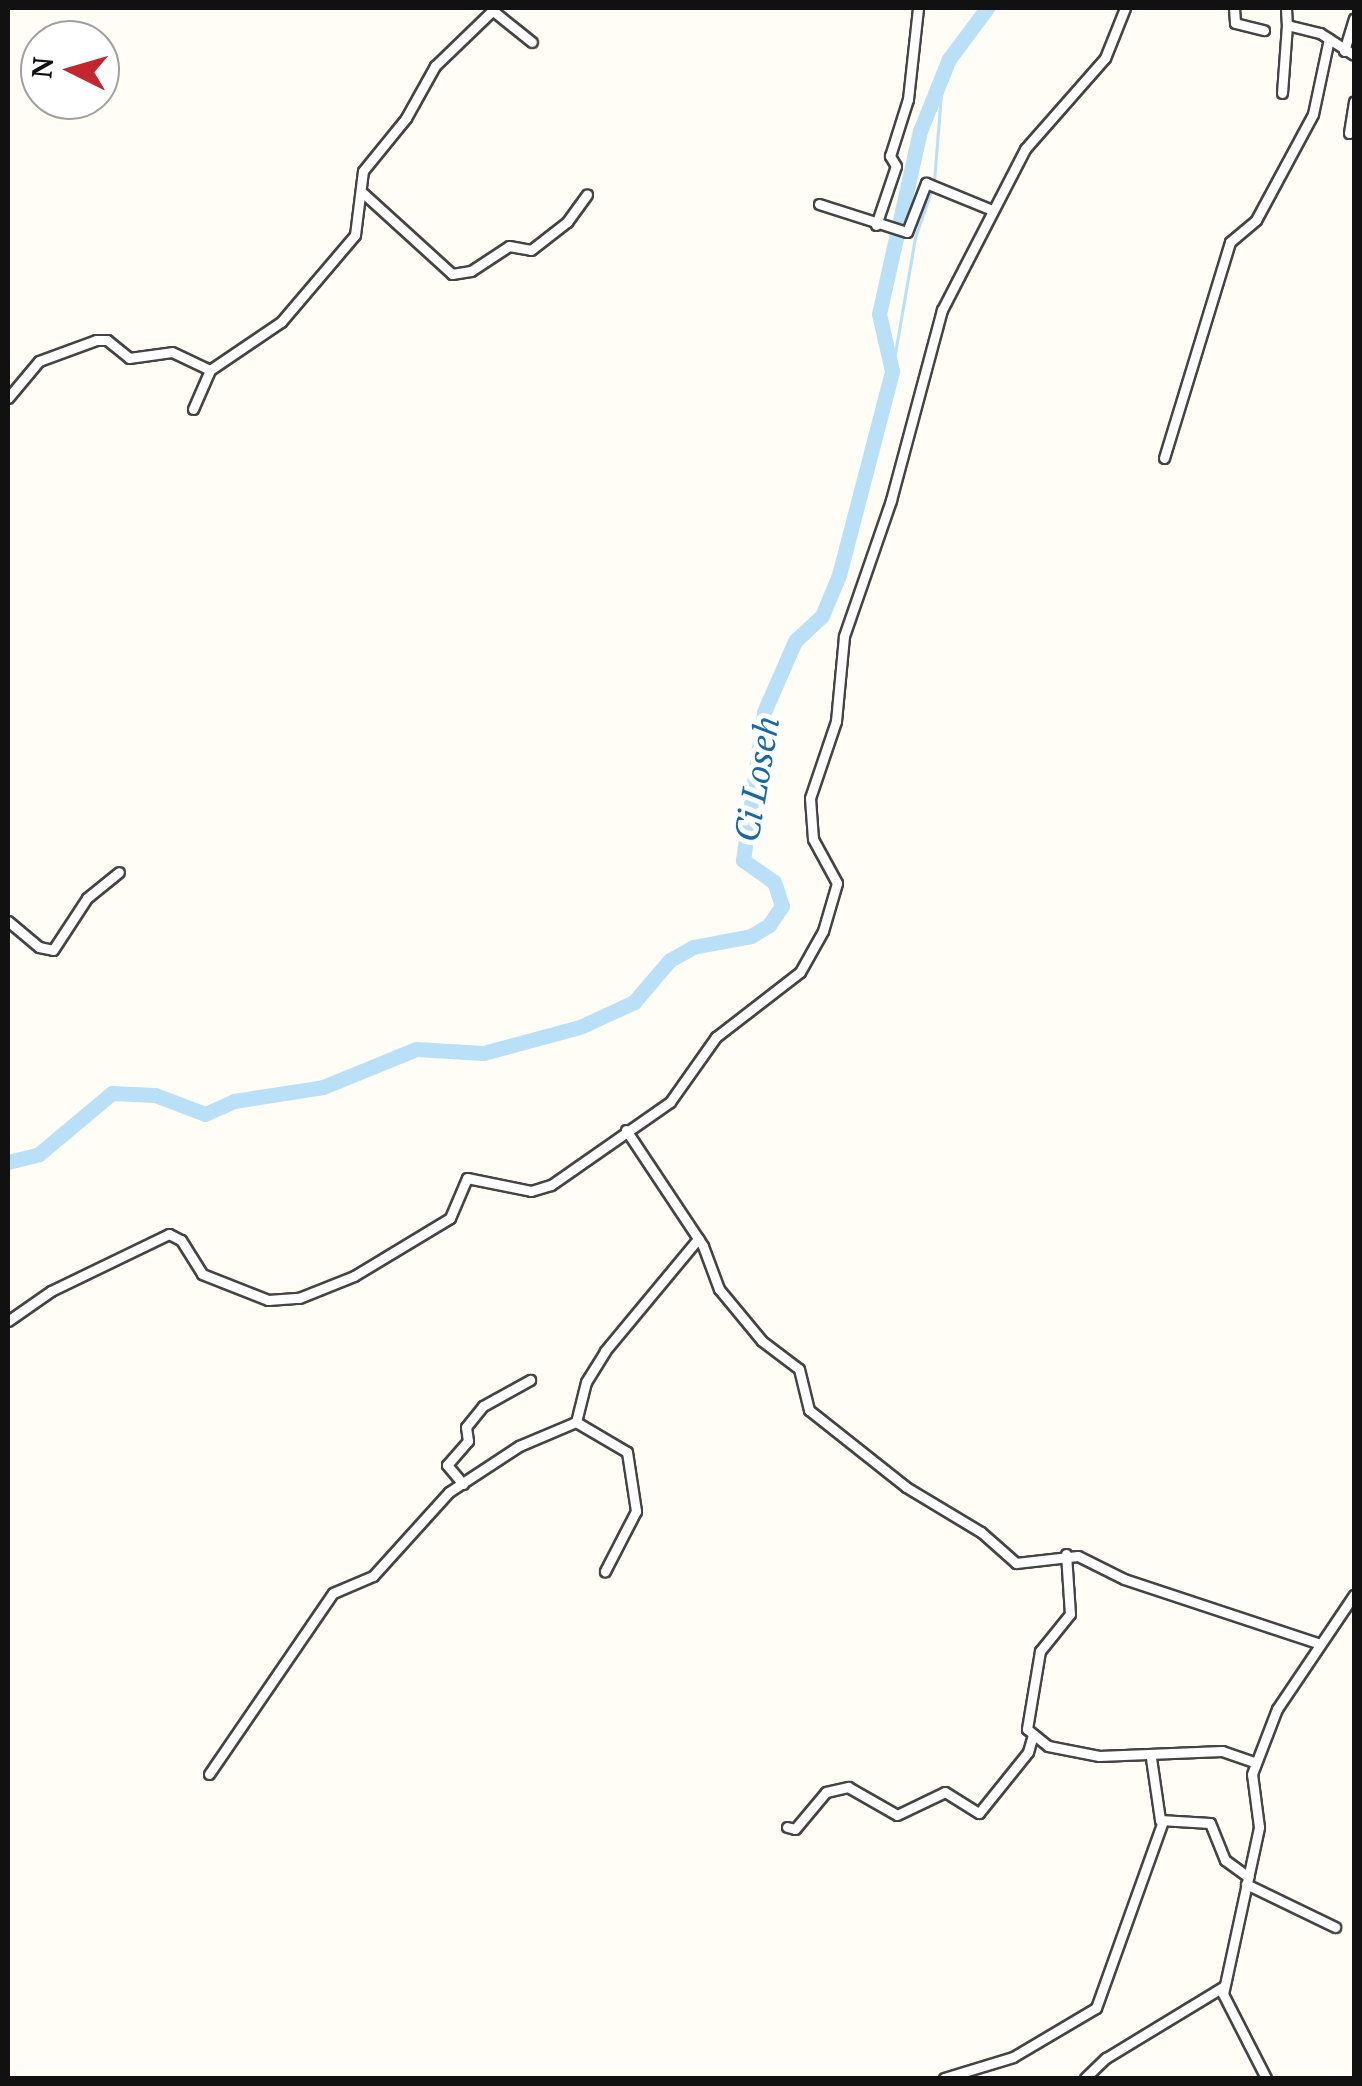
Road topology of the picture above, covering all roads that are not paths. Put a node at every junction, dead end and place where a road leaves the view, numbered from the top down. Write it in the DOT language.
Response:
graph roads {
  1 [pos="918,8"];
  2 [pos="1125,8"];
  3 [pos="1234,8"];
  4 [pos="1286,8"];
  5 [pos="494,9"];
  6 [pos="1354,18"];
  7 [pos="1287,26"];
  8 [pos="1264,30"];
  9 [pos="1328,39"];
  10 [pos="532,42"];
  11 [pos="1350,53"];
  12 [pos="1282,93"];
  13 [pos="1354,102"];
  14 [pos="1348,133"];
  15 [pos="363,194"];
  16 [pos="587,194"];
  17 [pos="818,204"];
  18 [pos="992,210"];
  19 [pos="876,225"];
  20 [pos="210,370"];
  21 [pos="8,398"];
  22 [pos="193,409"];
  23 [pos="1164,458"];
  24 [pos="118,872"];
  25 [pos="8,921"];
  26 [pos="626,1130"];
  27 [pos="698,1239"];
  28 [pos="8,1320"];
  29 [pos="530,1380"];
  30 [pos="576,1422"];
  31 [pos="463,1484"];
  32 [pos="1066,1554"];
  33 [pos="605,1570"];
  34 [pos="1354,1595"];
  35 [pos="1320,1644"];
  36 [pos="1033,1735"];
  37 [pos="1152,1758"];
  38 [pos="1256,1763"];
  39 [pos="210,1774"];
  40 [pos="1163,1821"];
  41 [pos="786,1826"];
  42 [pos="1247,1880"];
  43 [pos="1335,1927"];
  44 [pos="1223,1988"];
  45 [pos="944,2078"];
  46 [pos="1085,2078"];
  47 [pos="1266,2078"];
  1 -- 19 [label="street"];
  2 -- 18 [label="street"];
  3 -- 8 [label="street"];
  4 -- 7 [label="street"];
  5 -- 10 [label="street"];
  5 -- 15 [label="street"];
  6 -- 11 [label="street"];
  7 -- 9 [label="street"];
  7 -- 12 [label="street"];
  9 -- 11 [label="street"];
  9 -- 23 [label="street"];
  13 -- 14 [label="street"];
  15 -- 16 [label="street"];
  15 -- 20 [label="street"];
  17 -- 19 [label="street"];
  18 -- 19 [label="street"];
  18 -- 26 [label="street"];
  20 -- 21 [label="street"];
  20 -- 22 [label="street"];
  24 -- 25 [label="street"];
  26 -- 27 [label="street"];
  26 -- 28 [label="street"];
  27 -- 30 [label="street"];
  27 -- 32 [label="street"];
  29 -- 31 [label="street"];
  30 -- 31 [label="street"];
  30 -- 33 [label="street"];
  31 -- 39 [label="street"];
  32 -- 35 [label="street"];
  32 -- 36 [label="street"];
  34 -- 35 [label="street"];
  35 -- 38 [label="street"];
  36 -- 37 [label="street"];
  36 -- 41 [label="street"];
  37 -- 38 [label="street"];
  37 -- 40 [label="street"];
  38 -- 42 [label="street"];
  40 -- 42 [label="street"];
  40 -- 45 [label="street"];
  42 -- 43 [label="street"];
  42 -- 44 [label="street"];
  44 -- 46 [label="street"];
  44 -- 47 [label="street"];
}
